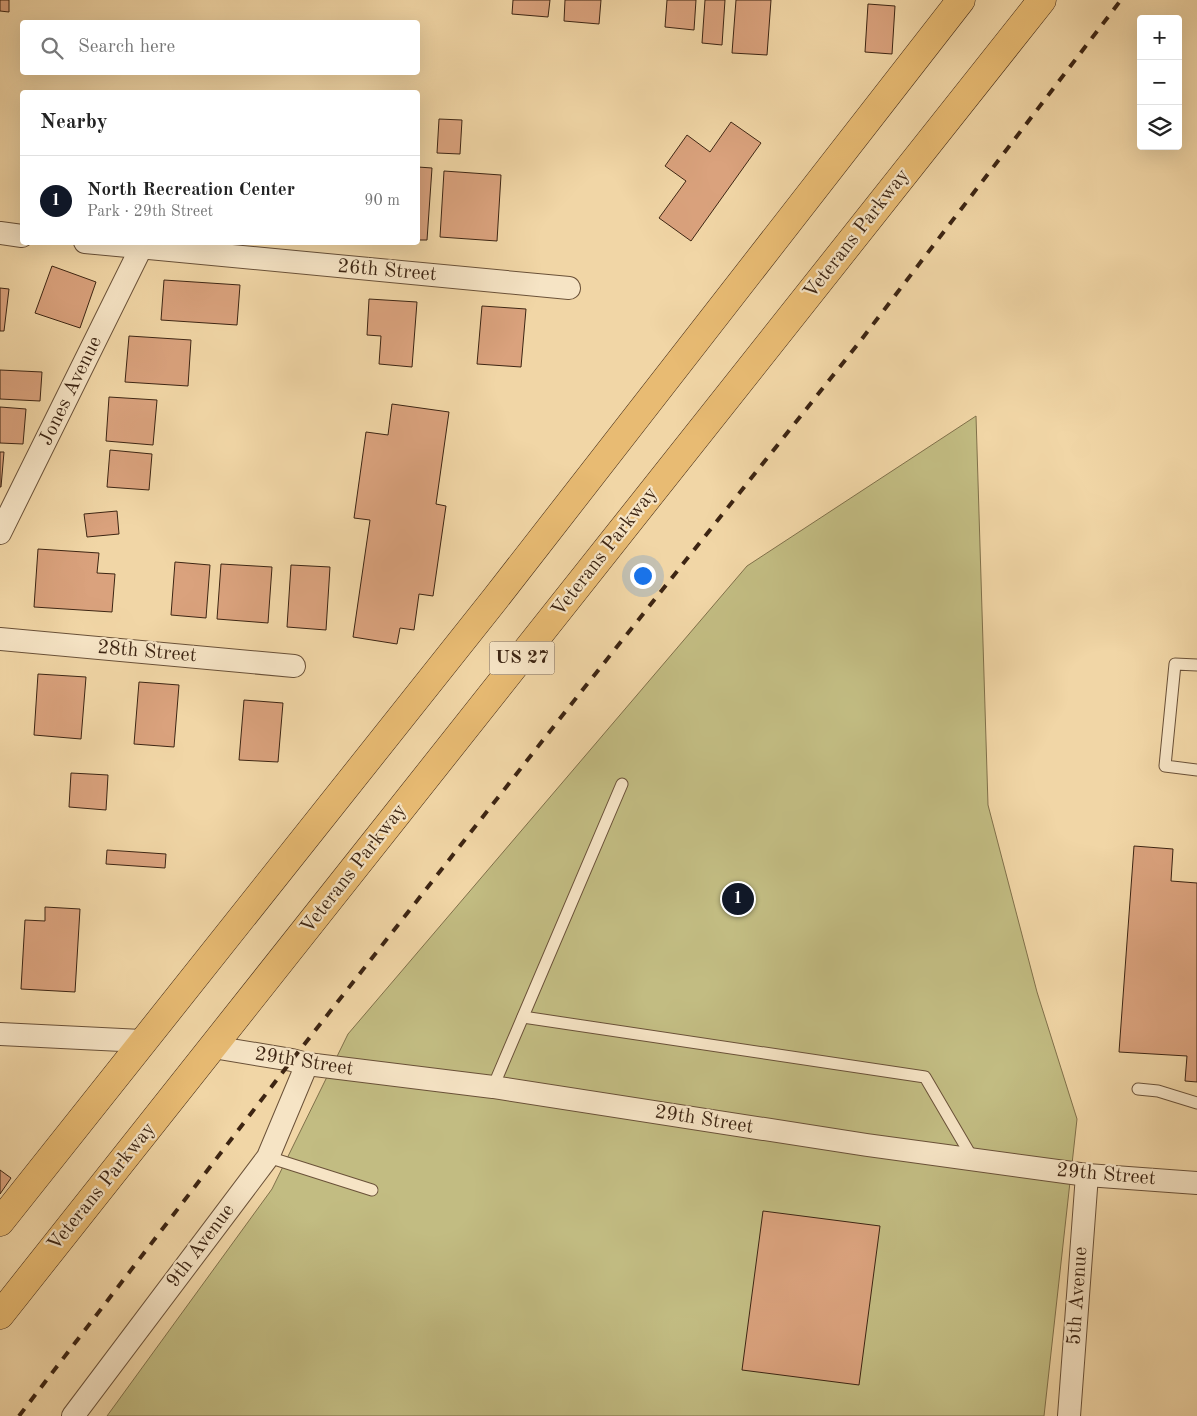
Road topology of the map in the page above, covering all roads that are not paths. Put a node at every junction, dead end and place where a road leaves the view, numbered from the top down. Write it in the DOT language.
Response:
graph roads {
  1 [pos="961,0"];
  2 [pos="1042,0"];
  3 [pos="0,234"];
  4 [pos="20,236"];
  5 [pos="113,245"];
  6 [pos="141,248"];
  7 [pos="569,288"];
  8 [pos="0,533"];
  9 [pos="0,639"];
  10 [pos="294,666"];
  11 [pos="1197,666"];
  12 [pos="1197,770"];
  13 [pos="622,784"];
  14 [pos="523,1017"];
  15 [pos="0,1034"];
  16 [pos="142,1041"];
  17 [pos="213,1047"];
  18 [pos="307,1064"];
  19 [pos="493,1087"];
  20 [pos="1138,1089"];
  21 [pos="1197,1103"];
  22 [pos="268,1157"];
  23 [pos="973,1159"];
  24 [pos="1087,1175"];
  25 [pos="1197,1182"];
  26 [pos="372,1190"];
  27 [pos="0,1222"];
  28 [pos="0,1315"];
  29 [pos="73,1416"];
  30 [pos="1069,1416"];
  1 -- 16 [label="main road, US 27"];
  2 -- 17 [label="main road, Veterans Parkway / US 27"];
  3 -- 4 [label="street"];
  5 -- 6 [label="street, 26th Street"];
  6 -- 7 [label="street, 26th Street"];
  6 -- 8 [label="street, Jones Avenue"];
  9 -- 10 [label="street, 28th Street"];
  11 -- 12 [label="lane"];
  13 -- 14 [label="lane"];
  14 -- 19 [label="lane"];
  14 -- 23 [label="lane"];
  15 -- 16 [label="street"];
  16 -- 27 [label="main road, US 27"];
  17 -- 18 [label="street, 29th Street"];
  17 -- 28 [label="main road, Veterans Parkway / US 27"];
  18 -- 19 [label="street, 29th Street"];
  18 -- 22 [label="street, 9th Avenue"];
  19 -- 23 [label="street, 29th Street"];
  20 -- 21 [label="lane"];
  22 -- 26 [label="lane"];
  22 -- 29 [label="street, 9th Avenue"];
  23 -- 24 [label="street, 29th Street"];
  24 -- 25 [label="street, 29th Street"];
  24 -- 30 [label="street, 5th Avenue"];
}
